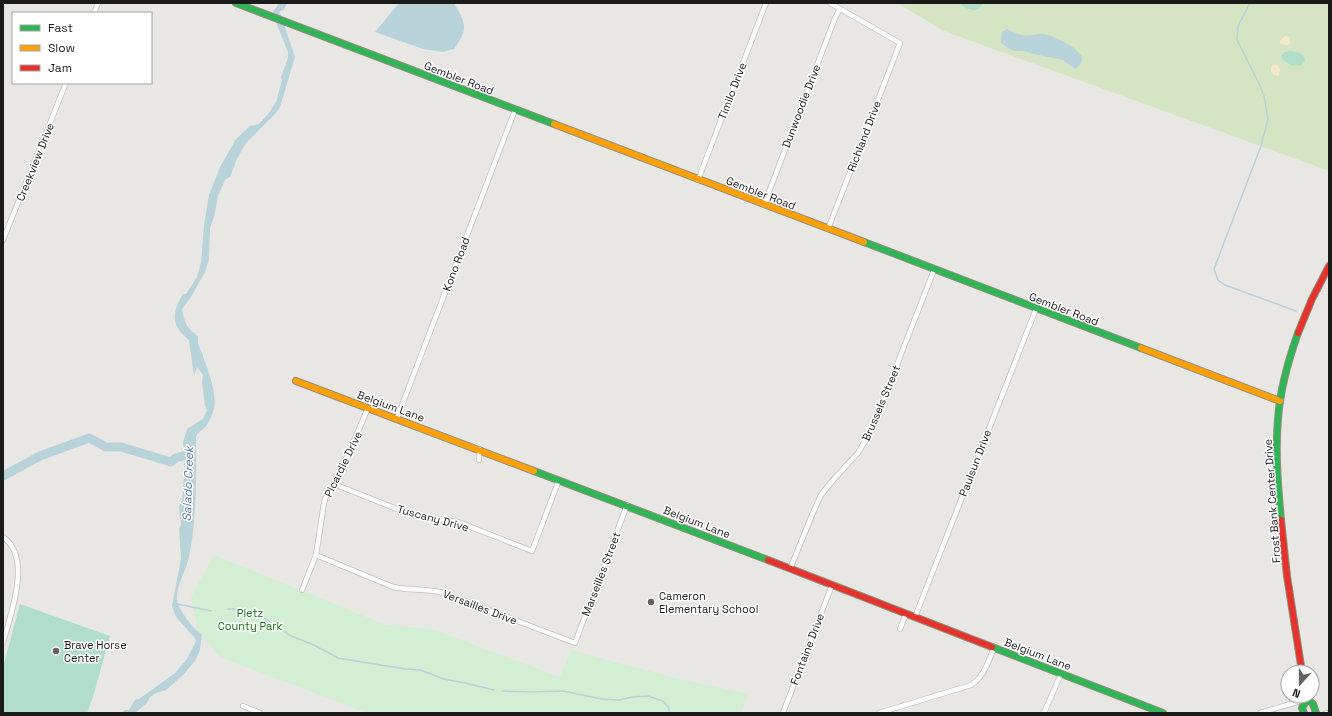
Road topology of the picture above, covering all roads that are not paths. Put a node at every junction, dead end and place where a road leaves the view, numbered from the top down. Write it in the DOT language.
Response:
graph roads {
  1 [pos="236,3"];
  2 [pos="766,3"];
  3 [pos="830,3"];
  4 [pos="840,9"];
  5 [pos="66,84"];
  6 [pos="515,110"];
  7 [pos="698,180"];
  8 [pos="764,205"];
  9 [pos="828,229"];
  10 [pos="5,234"];
  11 [pos="3,240"];
  12 [pos="1329,266"];
  13 [pos="934,270"];
  14 [pos="1036,308"];
  15 [pos="296,381"];
  16 [pos="1280,402"];
  17 [pos="368,408"];
  18 [pos="397,418"];
  19 [pos="479,449"];
  20 [pos="479,460"];
  21 [pos="559,480"];
  22 [pos="334,484"];
  23 [pos="627,505"];
  24 [pos="3,537"];
  25 [pos="316,555"];
  26 [pos="790,569"];
  27 [pos="832,585"];
  28 [pos="302,590"];
  29 [pos="906,614"];
  30 [pos="915,617"];
  31 [pos="900,629"];
  32 [pos="3,643"];
  33 [pos="575,643"];
  34 [pos="994,648"];
  35 [pos="1301,664"];
  36 [pos="1061,674"];
  37 [pos="1286,704"];
  38 [pos="243,706"];
  39 [pos="260,713"];
  40 [pos="783,713"];
  41 [pos="879,713"];
  42 [pos="1044,713"];
  43 [pos="1163,713"];
  44 [pos="1260,713"];
  1 -- 6 [label="main road, Gembler Road"];
  2 -- 7 [label="street, Timilo Drive"];
  3 -- 4 [label="street"];
  4 -- 8 [label="street, Dunwoodie Drive"];
  4 -- 9 [label="street, Richland Drive"];
  5 -- 10 [label="street, Creekview Drive"];
  6 -- 7 [label="main road, Gembler Road"];
  6 -- 18 [label="street, Kono Road"];
  7 -- 8 [label="main road, Gembler Road"];
  8 -- 9 [label="main road, Gembler Road"];
  9 -- 13 [label="main road, Gembler Road"];
  10 -- 11 [label="street, Creekview Drive"];
  12 -- 16 [label="main road, Frost Bank Center Drive"];
  13 -- 14 [label="main road, Gembler Road"];
  13 -- 26 [label="street, Brussels Street"];
  14 -- 16 [label="main road, Gembler Road"];
  14 -- 30 [label="street, Paulsun Drive"];
  15 -- 17 [label="main road, Belgium Lane"];
  16 -- 35 [label="main road, Frost Bank Center Drive"];
  17 -- 18 [label="main road, Belgium Lane"];
  17 -- 22 [label="street, Picardie Drive"];
  18 -- 19 [label="main road, Belgium Lane"];
  19 -- 20 [label="street"];
  19 -- 21 [label="main road, Belgium Lane"];
  21 -- 22 [label="street, Tuscany Drive"];
  21 -- 23 [label="main road, Belgium Lane"];
  22 -- 25 [label="street, Picardie Drive"];
  23 -- 26 [label="main road, Belgium Lane"];
  23 -- 33 [label="street, Marseilles Street"];
  24 -- 32 [label="street"];
  25 -- 28 [label="street, Picardie Drive"];
  25 -- 33 [label="street, Versailles Drive"];
  26 -- 27 [label="main road, Belgium Lane"];
  27 -- 29 [label="main road, Belgium Lane"];
  27 -- 40 [label="street, Fontaine Drive"];
  29 -- 30 [label="main road, Belgium Lane"];
  29 -- 31 [label="street"];
  30 -- 34 [label="main road, Belgium Lane"];
  34 -- 36 [label="main road, Belgium Lane"];
  34 -- 41 [label="street"];
  36 -- 42 [label="street"];
  36 -- 43 [label="main road, Belgium Lane"];
  37 -- 44 [label="street"];
  38 -- 39 [label="street"];
}
